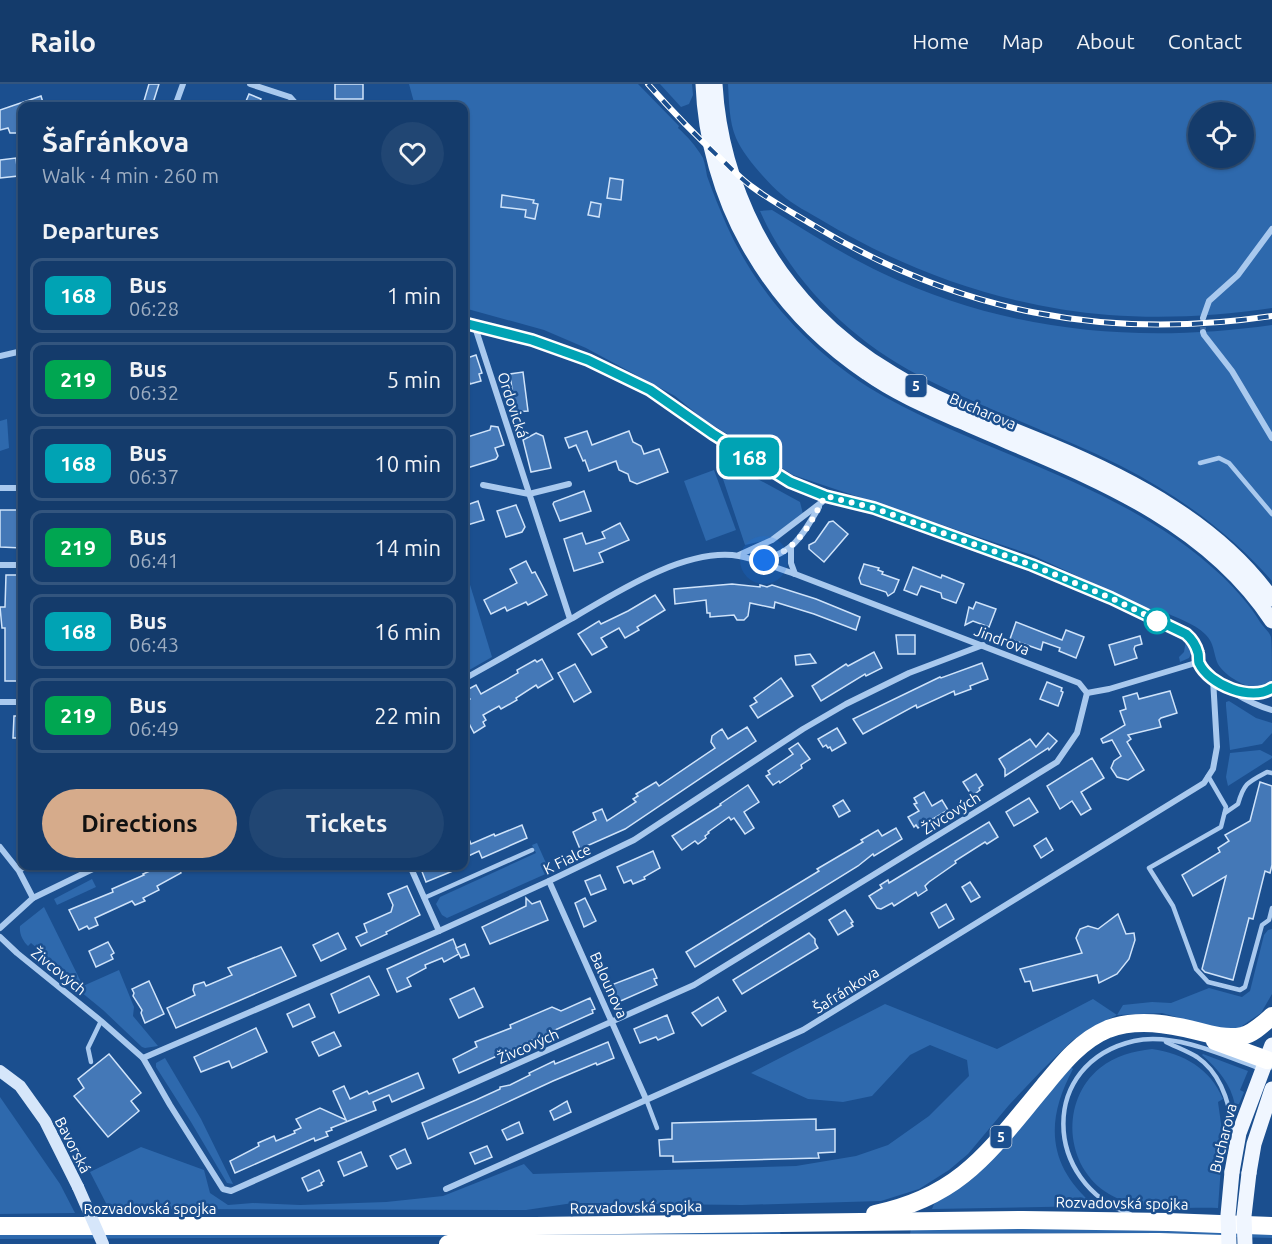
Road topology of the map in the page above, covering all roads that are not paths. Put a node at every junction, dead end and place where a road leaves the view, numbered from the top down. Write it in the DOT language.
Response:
graph roads {
  1 [pos="183,84"];
  2 [pos="250,84"];
  3 [pos="703,84"];
  4 [pos="715,84"];
  5 [pos="176,102"];
  6 [pos="294,102"];
  7 [pos="1272,229"];
  8 [pos="1203,318"];
  9 [pos="468,323"];
  10 [pos="474,324"];
  11 [pos="1203,332"];
  12 [pos="18,352"];
  13 [pos="0,356"];
  14 [pos="1272,438"];
  15 [pos="1200,463"];
  16 [pos="569,484"];
  17 [pos="483,485"];
  18 [pos="0,488"];
  19 [pos="18,488"];
  20 [pos="529,494"];
  21 [pos="823,499"];
  22 [pos="1272,514"];
  23 [pos="791,547"];
  24 [pos="739,556"];
  25 [pos="757,562"];
  26 [pos="0,565"];
  27 [pos="18,565"];
  28 [pos="795,574"];
  29 [pos="1272,598"];
  30 [pos="570,619"];
  31 [pos="1272,621"];
  32 [pos="983,645"];
  33 [pos="1199,662"];
  34 [pos="468,677"];
  35 [pos="1214,680"];
  36 [pos="1231,690"];
  37 [pos="1270,690"];
  38 [pos="1088,693"];
  39 [pos="0,702"];
  40 [pos="18,702"];
  41 [pos="1272,710"];
  42 [pos="1272,773"];
  43 [pos="1208,776"];
  44 [pos="1225,813"];
  45 [pos="0,847"];
  46 [pos="532,850"];
  47 [pos="18,870"];
  48 [pos="91,870"];
  49 [pos="412,870"];
  50 [pos="19,871"];
  51 [pos="549,881"];
  52 [pos="33,898"];
  53 [pos="424,898"];
  54 [pos="1272,908"];
  55 [pos="0,928"];
  56 [pos="439,931"];
  57 [pos="0,937"];
  58 [pos="1272,1016"];
  59 [pos="101,1021"];
  60 [pos="612,1022"];
  61 [pos="1166,1032"];
  62 [pos="143,1058"];
  63 [pos="1269,1061"];
  64 [pos="91,1062"];
  65 [pos="0,1071"];
  66 [pos="1272,1089"];
  67 [pos="646,1099"];
  68 [pos="657,1128"];
  69 [pos="1234,1155"];
  70 [pos="446,1188"];
  71 [pos="885,1221"];
  72 [pos="811,1222"];
  73 [pos="1168,1222"];
  74 [pos="0,1226"];
  75 [pos="1272,1226"];
  76 [pos="810,1242"];
  77 [pos="885,1242"];
  78 [pos="846,1243"];
  79 [pos="103,1244"];
  80 [pos="448,1244"];
  81 [pos="1223,1244"];
  82 [pos="1228,1244"];
  83 [pos="1245,1244"];
  1 -- 5 [label="street"];
  2 -- 6 [label="street"];
  3 -- 31 [label="main road, Bucharova / 5"];
  4 -- 29 [label="main road, Bucharova / 5"];
  7 -- 8 [label="street"];
  9 -- 10 [label="street"];
  10 -- 20 [label="street, Ordovická"];
  10 -- 21 [label="street"];
  11 -- 14 [label="street"];
  12 -- 13 [label="street"];
  15 -- 22 [label="lane"];
  16 -- 20 [label="street"];
  17 -- 20 [label="street"];
  18 -- 19 [label="street"];
  20 -- 30 [label="street, Ordovická"];
  21 -- 23 [label="street"];
  21 -- 24 [label="street, Jindrova"];
  21 -- 33 [label="street"];
  23 -- 25 [label="street"];
  23 -- 28 [label="street"];
  24 -- 25 [label="street, Jindrova"];
  24 -- 30 [label="street, Jindrova"];
  25 -- 28 [label="street, Jindrova"];
  26 -- 27 [label="street"];
  28 -- 32 [label="street, Jindrova"];
  30 -- 34 [label="street, Jindrova"];
  32 -- 38 [label="street, Jindrova"];
  32 -- 51 [label="street, K Fialce"];
  33 -- 35 [label="street"];
  33 -- 38 [label="street"];
  35 -- 36 [label="street"];
  35 -- 43 [label="street"];
  36 -- 37 [label="street"];
  36 -- 41 [label="street"];
  38 -- 60 [label="street, Živcových"];
  39 -- 40 [label="street"];
  42 -- 44 [label="lane"];
  43 -- 44 [label="lane"];
  43 -- 67 [label="street, Šafránkova"];
  44 -- 54 [label="lane"];
  45 -- 47 [label="street"];
  46 -- 53 [label="lane"];
  48 -- 52 [label="street"];
  49 -- 53 [label="street"];
  50 -- 52 [label="street"];
  51 -- 56 [label="street, K Fialce"];
  51 -- 60 [label="street, Balounova"];
  52 -- 55 [label="street"];
  53 -- 56 [label="street"];
  56 -- 62 [label="street, K Fialce"];
  57 -- 59 [label="street, Živcových"];
  58 -- 61 [label="highway, 5"];
  59 -- 62 [label="street, Živcových"];
  59 -- 64 [label="lane"];
  60 -- 62 [label="street, Živcových"];
  60 -- 67 [label="street, Balounova"];
  61 -- 63 [label="highway"];
  61 -- 69 [label="lane"];
  61 -- 72 [label="highway, 5"];
  61 -- 73 [label="lane"];
  63 -- 69 [label="main road, Bucharova"];
  65 -- 79 [label="street, Bavorská, bridge"];
  66 -- 83 [label="main road, bridge"];
  67 -- 68 [label="lane"];
  67 -- 70 [label="street, Šafránkova"];
  69 -- 82 [label="main road, Bucharova, bridge"];
  71 -- 72 [label="highway, Rozvadovská spojka"];
  71 -- 73 [label="highway, Rozvadovská spojka"];
  71 -- 77 [label="lane"];
  72 -- 74 [label="highway, Rozvadovská spojka / 5"];
  72 -- 76 [label="lane"];
  73 -- 75 [label="highway, Rozvadovská spojka"];
  76 -- 78 [label="highway"];
  76 -- 80 [label="highway"];
  77 -- 78 [label="highway"];
  77 -- 81 [label="highway"];
}
